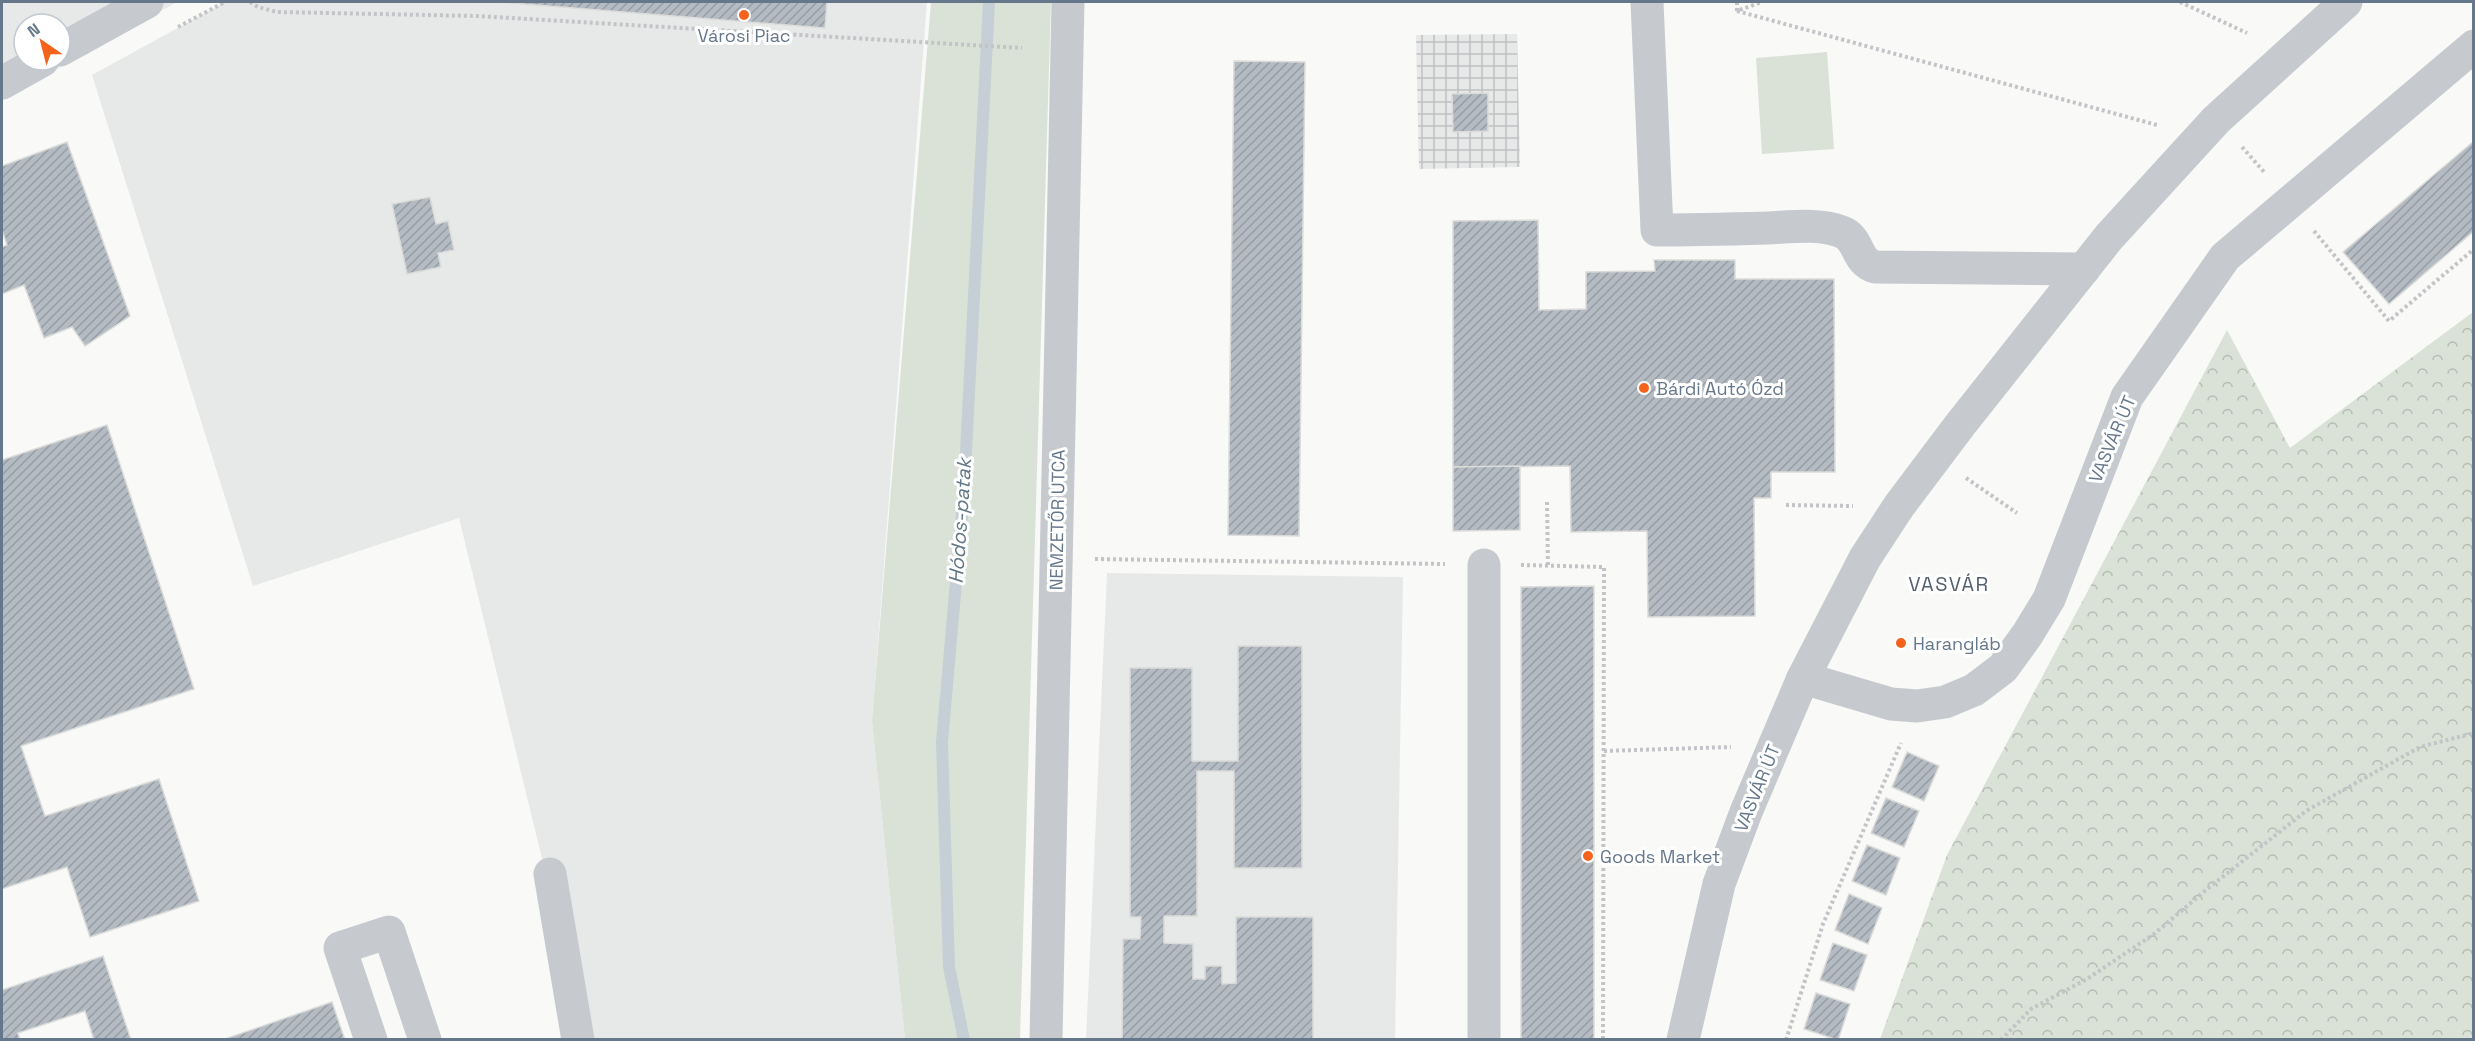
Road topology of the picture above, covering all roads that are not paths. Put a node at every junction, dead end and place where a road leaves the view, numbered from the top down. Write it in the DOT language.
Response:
graph roads {
  1 [pos="147,2"];
  2 [pos="1068,2"];
  3 [pos="1647,2"];
  4 [pos="2346,2"];
  5 [pos="72,43"];
  6 [pos="2474,46"];
  7 [pos="22,72"];
  8 [pos="2,83"];
  9 [pos="2084,269"];
  10 [pos="1484,565"];
  11 [pos="1803,678"];
  12 [pos="550,874"];
  13 [pos="371,1040"];
  14 [pos="425,1040"];
  15 [pos="578,1040"];
  16 [pos="1046,1040"];
  17 [pos="1484,1040"];
  18 [pos="1683,1040"];
  1 -- 5 [label="street"];
  2 -- 16 [label="street, NEMZETŐR UTCA"];
  3 -- 9 [label="street"];
  4 -- 9 [label="street, VASVÁR ÚT"];
  6 -- 11 [label="street, VASVÁR ÚT"];
  7 -- 8 [label="street"];
  9 -- 11 [label="street, VASVÁR ÚT"];
  10 -- 17 [label="street"];
  11 -- 18 [label="street, VASVÁR ÚT"];
  12 -- 15 [label="street"];
  13 -- 14 [label="street"];
}
